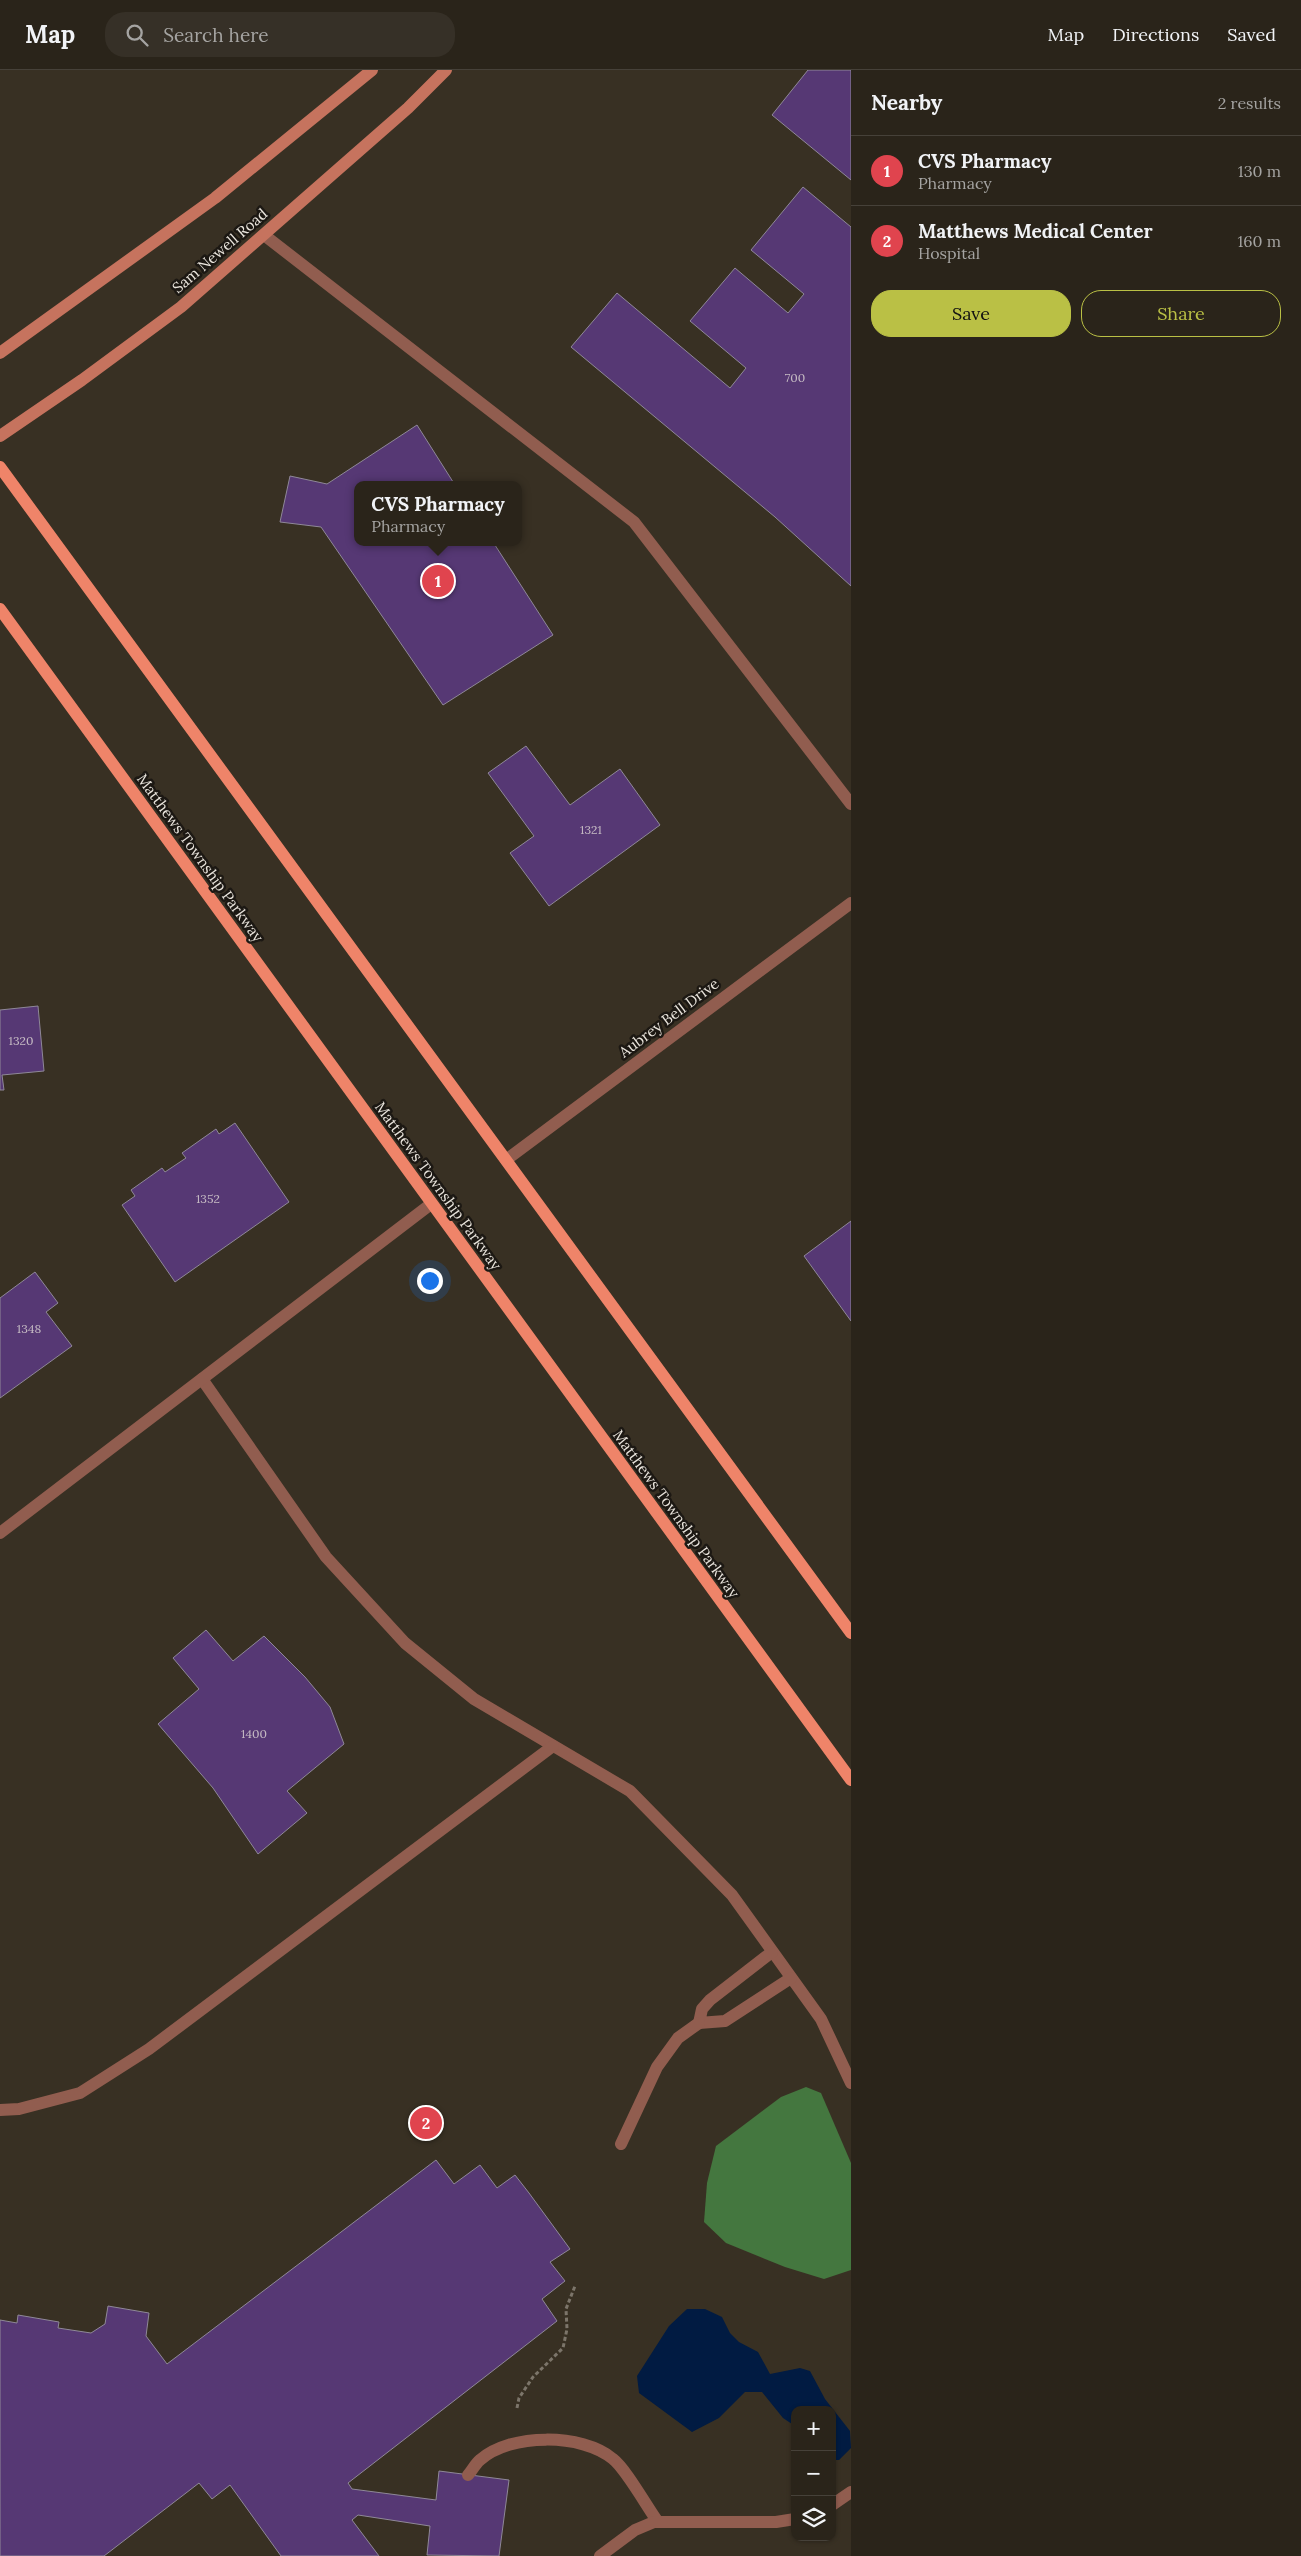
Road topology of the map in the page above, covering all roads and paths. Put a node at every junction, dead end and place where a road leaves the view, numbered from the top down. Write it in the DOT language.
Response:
graph roads {
  1 [pos="372,70"];
  2 [pos="446,70"];
  3 [pos="264,235"];
  4 [pos="0,353"];
  5 [pos="0,436"];
  6 [pos="0,467"];
  7 [pos="0,610"];
  8 [pos="851,804"];
  9 [pos="851,902"];
  10 [pos="506,1160"];
  11 [pos="431,1204"];
  12 [pos="202,1379"];
  13 [pos="0,1533"];
  14 [pos="851,1633"];
  15 [pos="553,1746"];
  16 [pos="851,1780"];
  17 [pos="772,1952"];
  18 [pos="791,1978"];
  19 [pos="700,2023"];
  20 [pos="851,2083"];
  21 [pos="0,2110"];
  22 [pos="621,2144"];
  23 [pos="574,2286"];
  24 [pos="517,2408"];
  25 [pos="468,2476"];
  26 [pos="851,2492"];
  27 [pos="836,2502"];
  28 [pos="791,2520"];
  29 [pos="658,2522"];
  30 [pos="600,2556"];
  1 -- 4 [label="main road"];
  2 -- 3 [label="main road, Sam Newell Road"];
  3 -- 5 [label="main road, Sam Newell Road"];
  3 -- 8 [label="street"];
  6 -- 10 [label="main road"];
  7 -- 11 [label="main road, Matthews Township Parkway"];
  9 -- 10 [label="street, Aubrey Bell Drive"];
  10 -- 14 [label="main road"];
  11 -- 12 [label="street"];
  11 -- 16 [label="main road, Matthews Township Parkway"];
  12 -- 13 [label="street"];
  12 -- 15 [label="street"];
  15 -- 17 [label="street"];
  15 -- 21 [label="street"];
  17 -- 18 [label="street"];
  17 -- 19 [label="street"];
  18 -- 19 [label="street"];
  18 -- 20 [label="street"];
  19 -- 22 [label="street"];
  23 -- 24 [label="path"];
  25 -- 29 [label="street"];
  26 -- 27 [label="street"];
  28 -- 29 [label="street"];
  29 -- 30 [label="street"];
}
